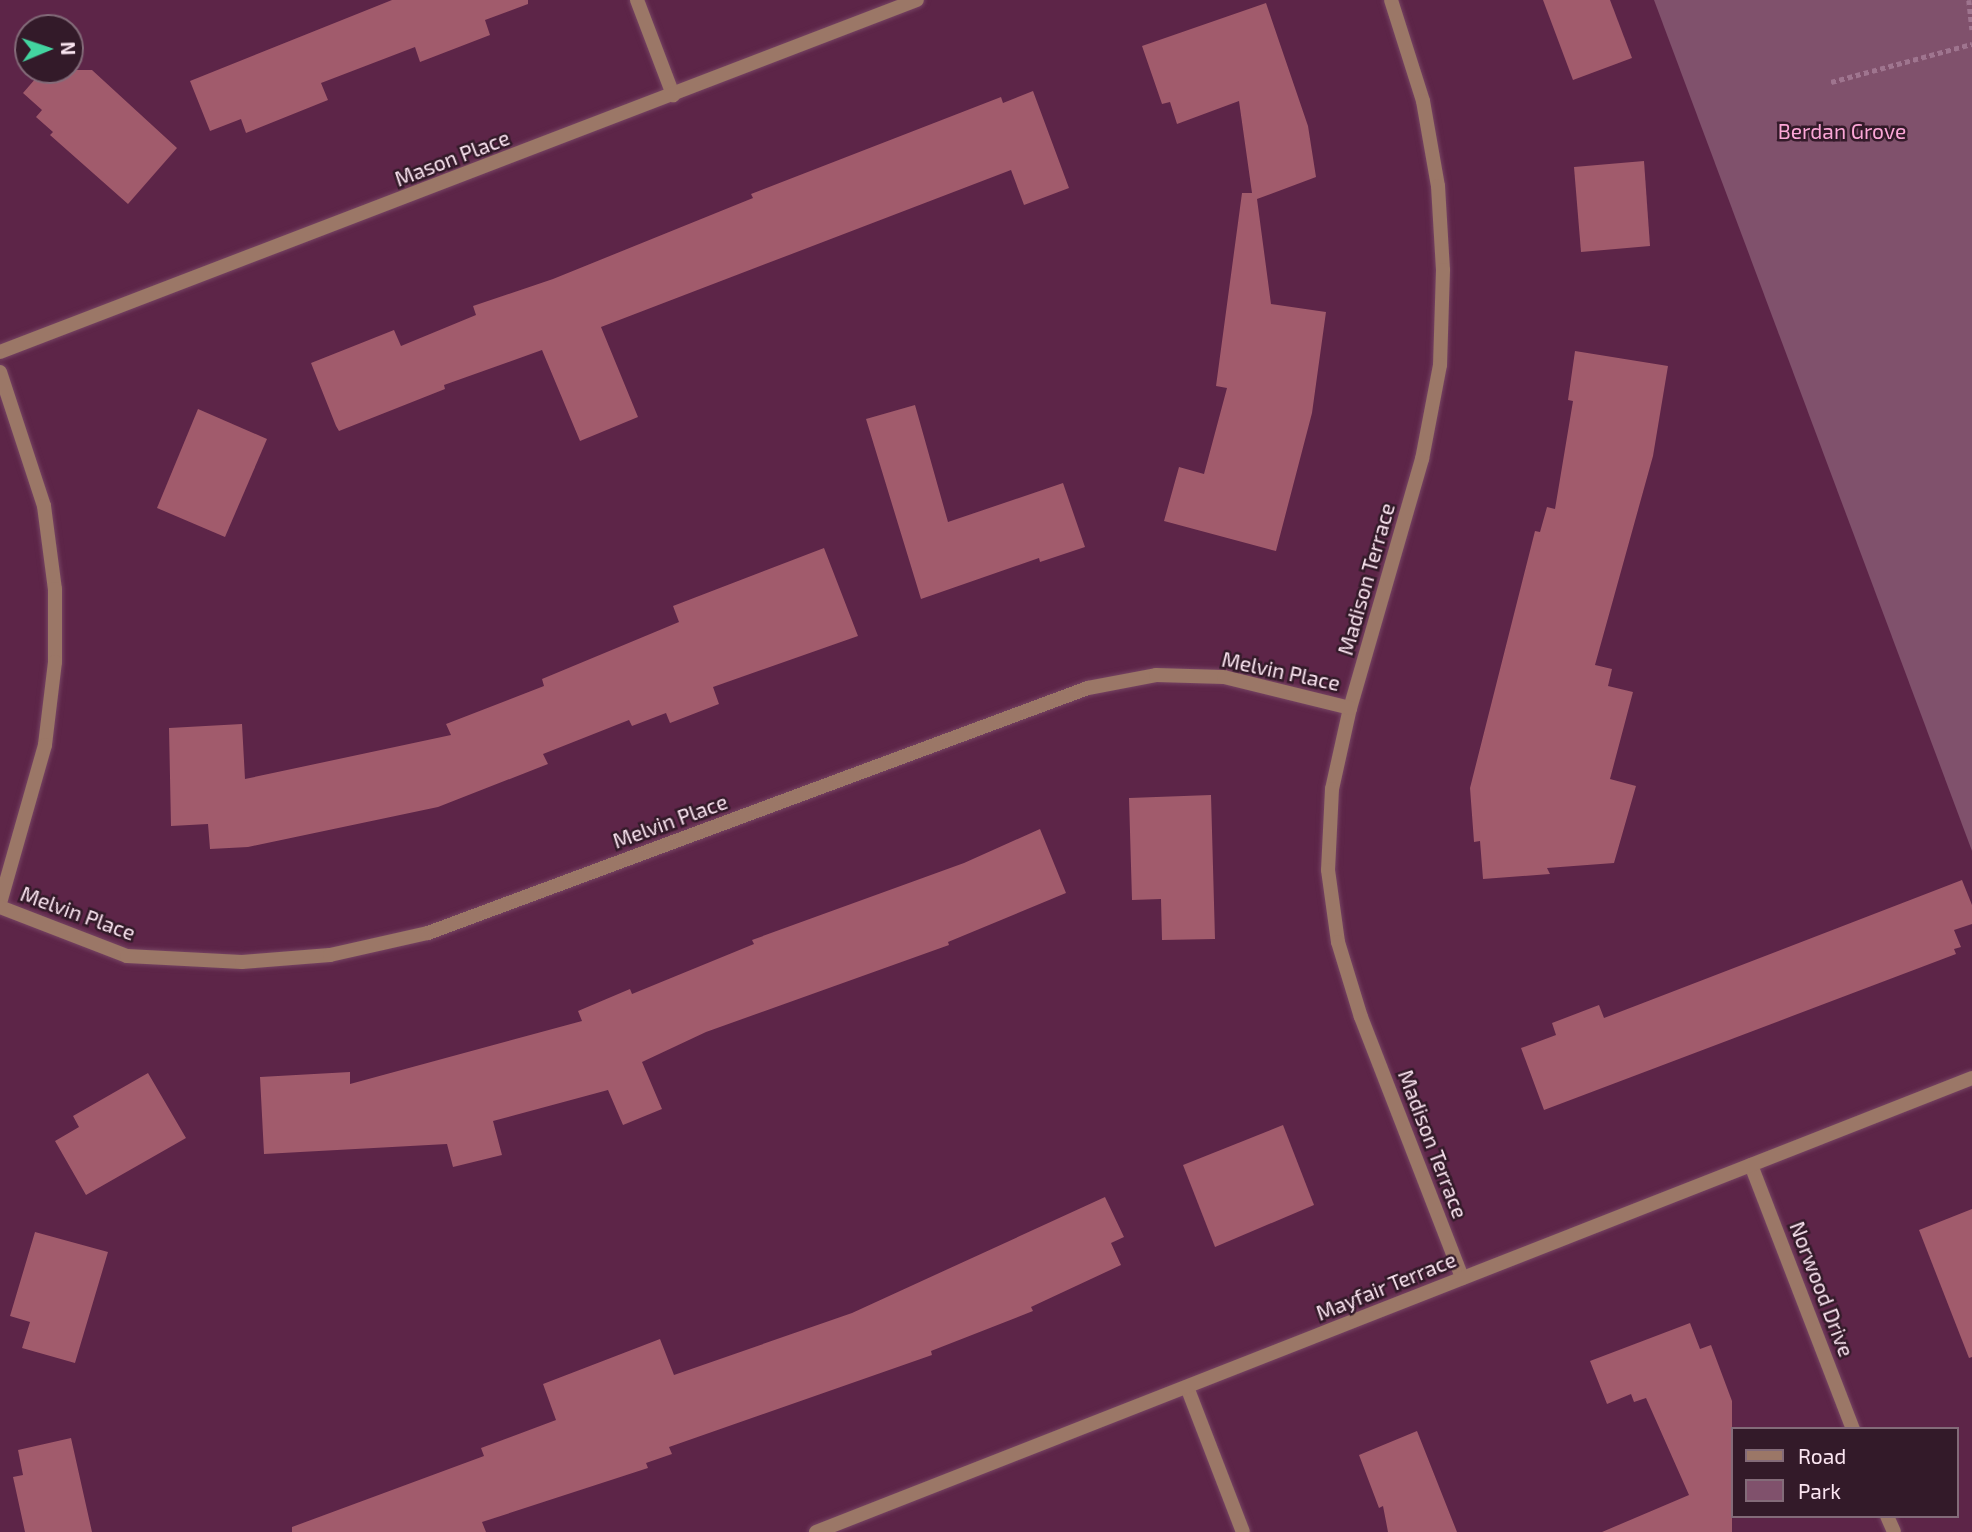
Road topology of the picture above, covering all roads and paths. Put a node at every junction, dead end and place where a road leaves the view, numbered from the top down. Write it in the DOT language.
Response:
graph roads {
  1 [pos="637,0"];
  2 [pos="918,0"];
  3 [pos="1391,0"];
  4 [pos="1969,0"];
  5 [pos="1972,30"];
  6 [pos="1972,44"];
  7 [pos="1831,82"];
  8 [pos="673,95"];
  9 [pos="0,352"];
  10 [pos="0,372"];
  11 [pos="1350,708"];
  12 [pos="0,905"];
  13 [pos="1972,1078"];
  14 [pos="1751,1166"];
  15 [pos="1462,1278"];
  16 [pos="1187,1387"];
  17 [pos="1852,1427"];
  18 [pos="816,1532"];
  19 [pos="1243,1532"];
  1 -- 8 [label="street"];
  2 -- 8 [label="street, Mason Place"];
  3 -- 11 [label="street, Madison Terrace"];
  4 -- 5 [label="path"];
  6 -- 7 [label="path"];
  8 -- 9 [label="street, Mason Place"];
  10 -- 12 [label="street"];
  11 -- 12 [label="street, Melvin Place"];
  11 -- 15 [label="street, Madison Terrace"];
  13 -- 14 [label="street, Mayfair Terrace"];
  14 -- 15 [label="street, Mayfair Terrace"];
  14 -- 17 [label="street, Norwood Drive"];
  15 -- 16 [label="street, Mayfair Terrace"];
  16 -- 18 [label="street, Mayfair Terrace"];
  16 -- 19 [label="street"];
}
